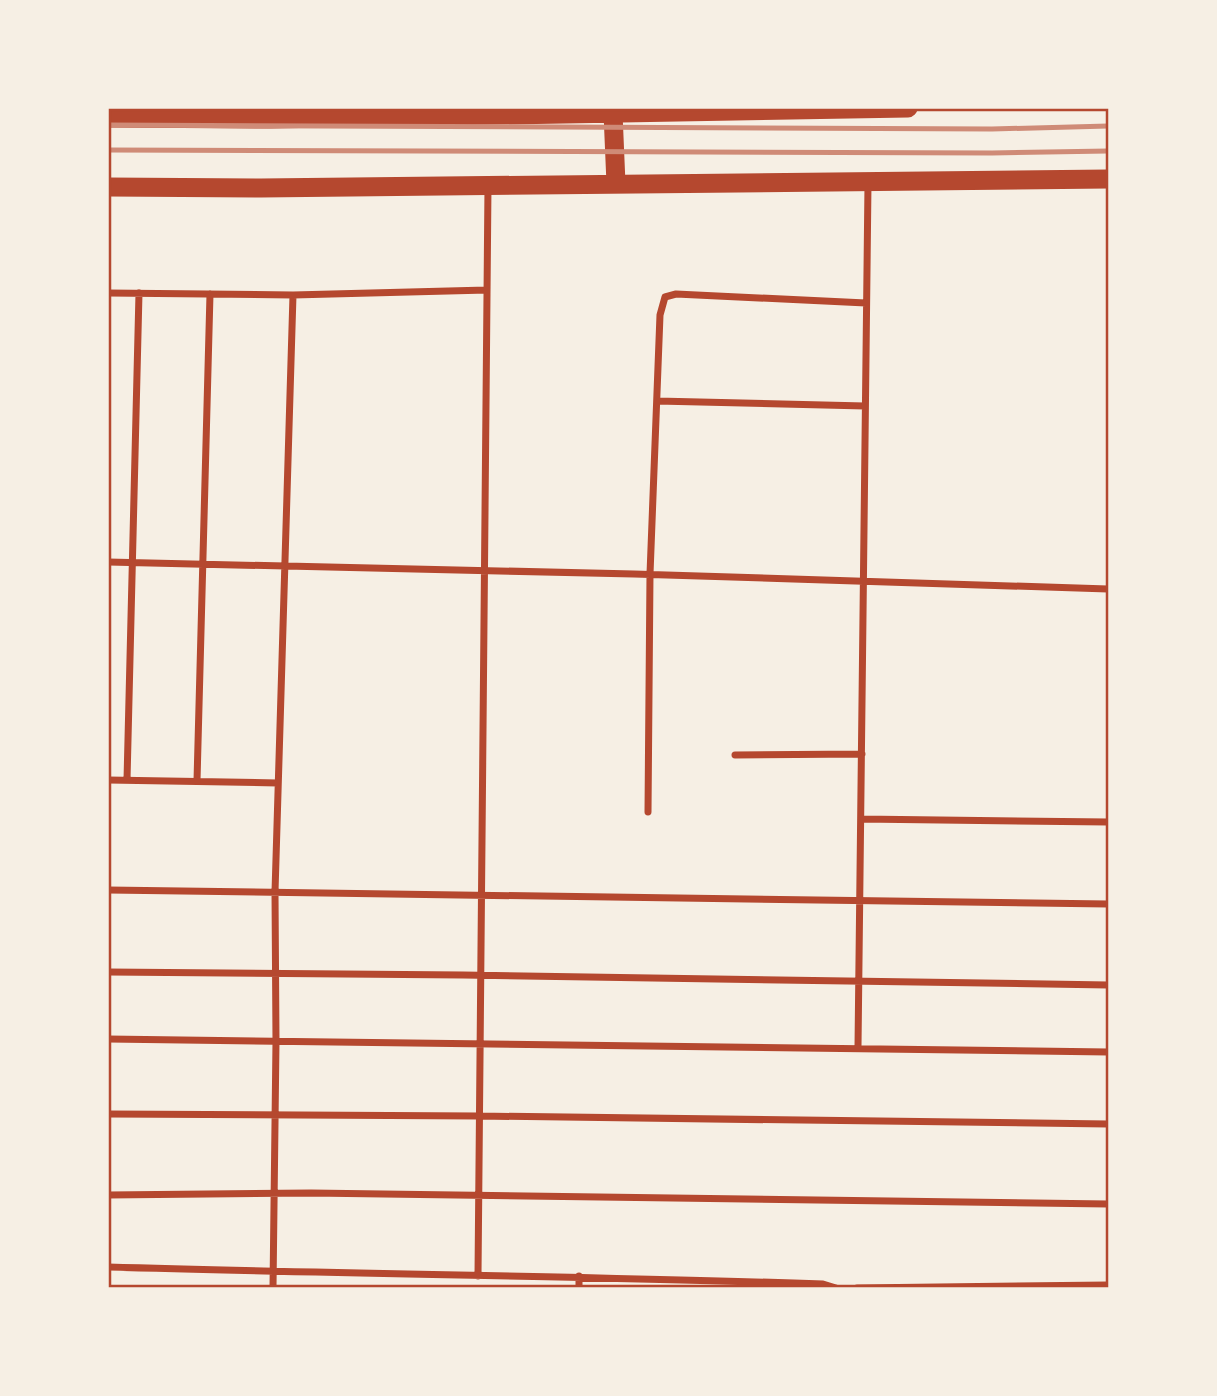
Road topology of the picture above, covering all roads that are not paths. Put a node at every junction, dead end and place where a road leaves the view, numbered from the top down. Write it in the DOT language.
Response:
graph roads {
  1 [pos="908,108"];
  2 [pos="663,110"];
  3 [pos="193,113"];
  4 [pos="613,113"];
  5 [pos="108,118"];
  6 [pos="1108,179"];
  7 [pos="868,181"];
  8 [pos="616,184"];
  9 [pos="488,186"];
  10 [pos="108,187"];
  11 [pos="487,290"];
  12 [pos="108,293"];
  13 [pos="139,293"];
  14 [pos="210,294"];
  15 [pos="293,295"];
  16 [pos="866,303"];
  17 [pos="657,401"];
  18 [pos="865,407"];
  19 [pos="108,562"];
  20 [pos="131,563"];
  21 [pos="201,564"];
  22 [pos="285,566"];
  23 [pos="484,571"];
  24 [pos="650,575"];
  25 [pos="863,581"];
  26 [pos="1108,589"];
  27 [pos="862,754"];
  28 [pos="734,755"];
  29 [pos="108,780"];
  30 [pos="127,780"];
  31 [pos="197,781"];
  32 [pos="278,783"];
  33 [pos="648,812"];
  34 [pos="861,819"];
  35 [pos="1108,822"];
  36 [pos="108,890"];
  37 [pos="275,892"];
  38 [pos="481,894"];
  39 [pos="861,900"];
  40 [pos="1108,904"];
  41 [pos="108,972"];
  42 [pos="275,974"];
  43 [pos="480,975"];
  44 [pos="859,982"];
  45 [pos="1108,985"];
  46 [pos="108,1039"];
  47 [pos="276,1041"];
  48 [pos="480,1043"];
  49 [pos="858,1047"];
  50 [pos="1108,1052"];
  51 [pos="108,1114"];
  52 [pos="276,1115"];
  53 [pos="479,1116"];
  54 [pos="1108,1124"];
  55 [pos="274,1194"];
  56 [pos="108,1195"];
  57 [pos="479,1195"];
  58 [pos="1108,1204"];
  59 [pos="108,1267"];
  60 [pos="274,1272"];
  61 [pos="478,1276"];
  62 [pos="579,1276"];
  63 [pos="1108,1285"];
  64 [pos="273,1287"];
  65 [pos="579,1287"];
  66 [pos="835,1287"];
  67 [pos="857,1287"];
  1 -- 2 [label="highway"];
  2 -- 4 [label="highway"];
  3 -- 4 [label="highway"];
  3 -- 5 [label="highway"];
  4 -- 8 [label="highway"];
  6 -- 7 [label="highway"];
  7 -- 8 [label="highway"];
  7 -- 16 [label="street"];
  8 -- 9 [label="highway"];
  9 -- 10 [label="highway"];
  9 -- 11 [label="street"];
  11 -- 15 [label="street"];
  11 -- 23 [label="street"];
  12 -- 13 [label="street"];
  13 -- 14 [label="street"];
  13 -- 20 [label="street"];
  14 -- 15 [label="street"];
  14 -- 21 [label="street"];
  15 -- 22 [label="street"];
  16 -- 17 [label="street"];
  16 -- 18 [label="street"];
  17 -- 18 [label="street"];
  17 -- 24 [label="street"];
  18 -- 25 [label="street"];
  19 -- 20 [label="street"];
  20 -- 21 [label="street"];
  20 -- 30 [label="street"];
  21 -- 22 [label="street"];
  21 -- 31 [label="street"];
  22 -- 23 [label="street"];
  22 -- 32 [label="street"];
  23 -- 24 [label="street"];
  23 -- 38 [label="street"];
  24 -- 25 [label="street"];
  24 -- 33 [label="street"];
  25 -- 26 [label="street"];
  25 -- 27 [label="street"];
  27 -- 28 [label="street"];
  27 -- 34 [label="street"];
  29 -- 30 [label="street"];
  30 -- 31 [label="street"];
  31 -- 32 [label="street"];
  32 -- 37 [label="street"];
  34 -- 35 [label="street"];
  34 -- 39 [label="street"];
  36 -- 37 [label="street"];
  37 -- 38 [label="street"];
  37 -- 42 [label="street"];
  38 -- 39 [label="street"];
  38 -- 43 [label="street"];
  39 -- 40 [label="street"];
  39 -- 44 [label="street"];
  41 -- 42 [label="street"];
  42 -- 43 [label="street"];
  42 -- 47 [label="street"];
  43 -- 44 [label="street"];
  43 -- 48 [label="street"];
  44 -- 45 [label="street"];
  44 -- 49 [label="street"];
  46 -- 47 [label="street"];
  47 -- 48 [label="street"];
  47 -- 52 [label="street"];
  48 -- 49 [label="street"];
  48 -- 53 [label="street"];
  49 -- 50 [label="street"];
  51 -- 52 [label="street"];
  52 -- 53 [label="street"];
  52 -- 55 [label="street"];
  53 -- 54 [label="street"];
  53 -- 57 [label="street"];
  55 -- 56 [label="street"];
  55 -- 57 [label="street"];
  55 -- 60 [label="street"];
  57 -- 58 [label="street"];
  57 -- 61 [label="street"];
  59 -- 60 [label="street"];
  60 -- 61 [label="street"];
  60 -- 64 [label="street"];
  61 -- 62 [label="street"];
  62 -- 65 [label="street"];
  62 -- 66 [label="street"];
  63 -- 67 [label="street"];
}
